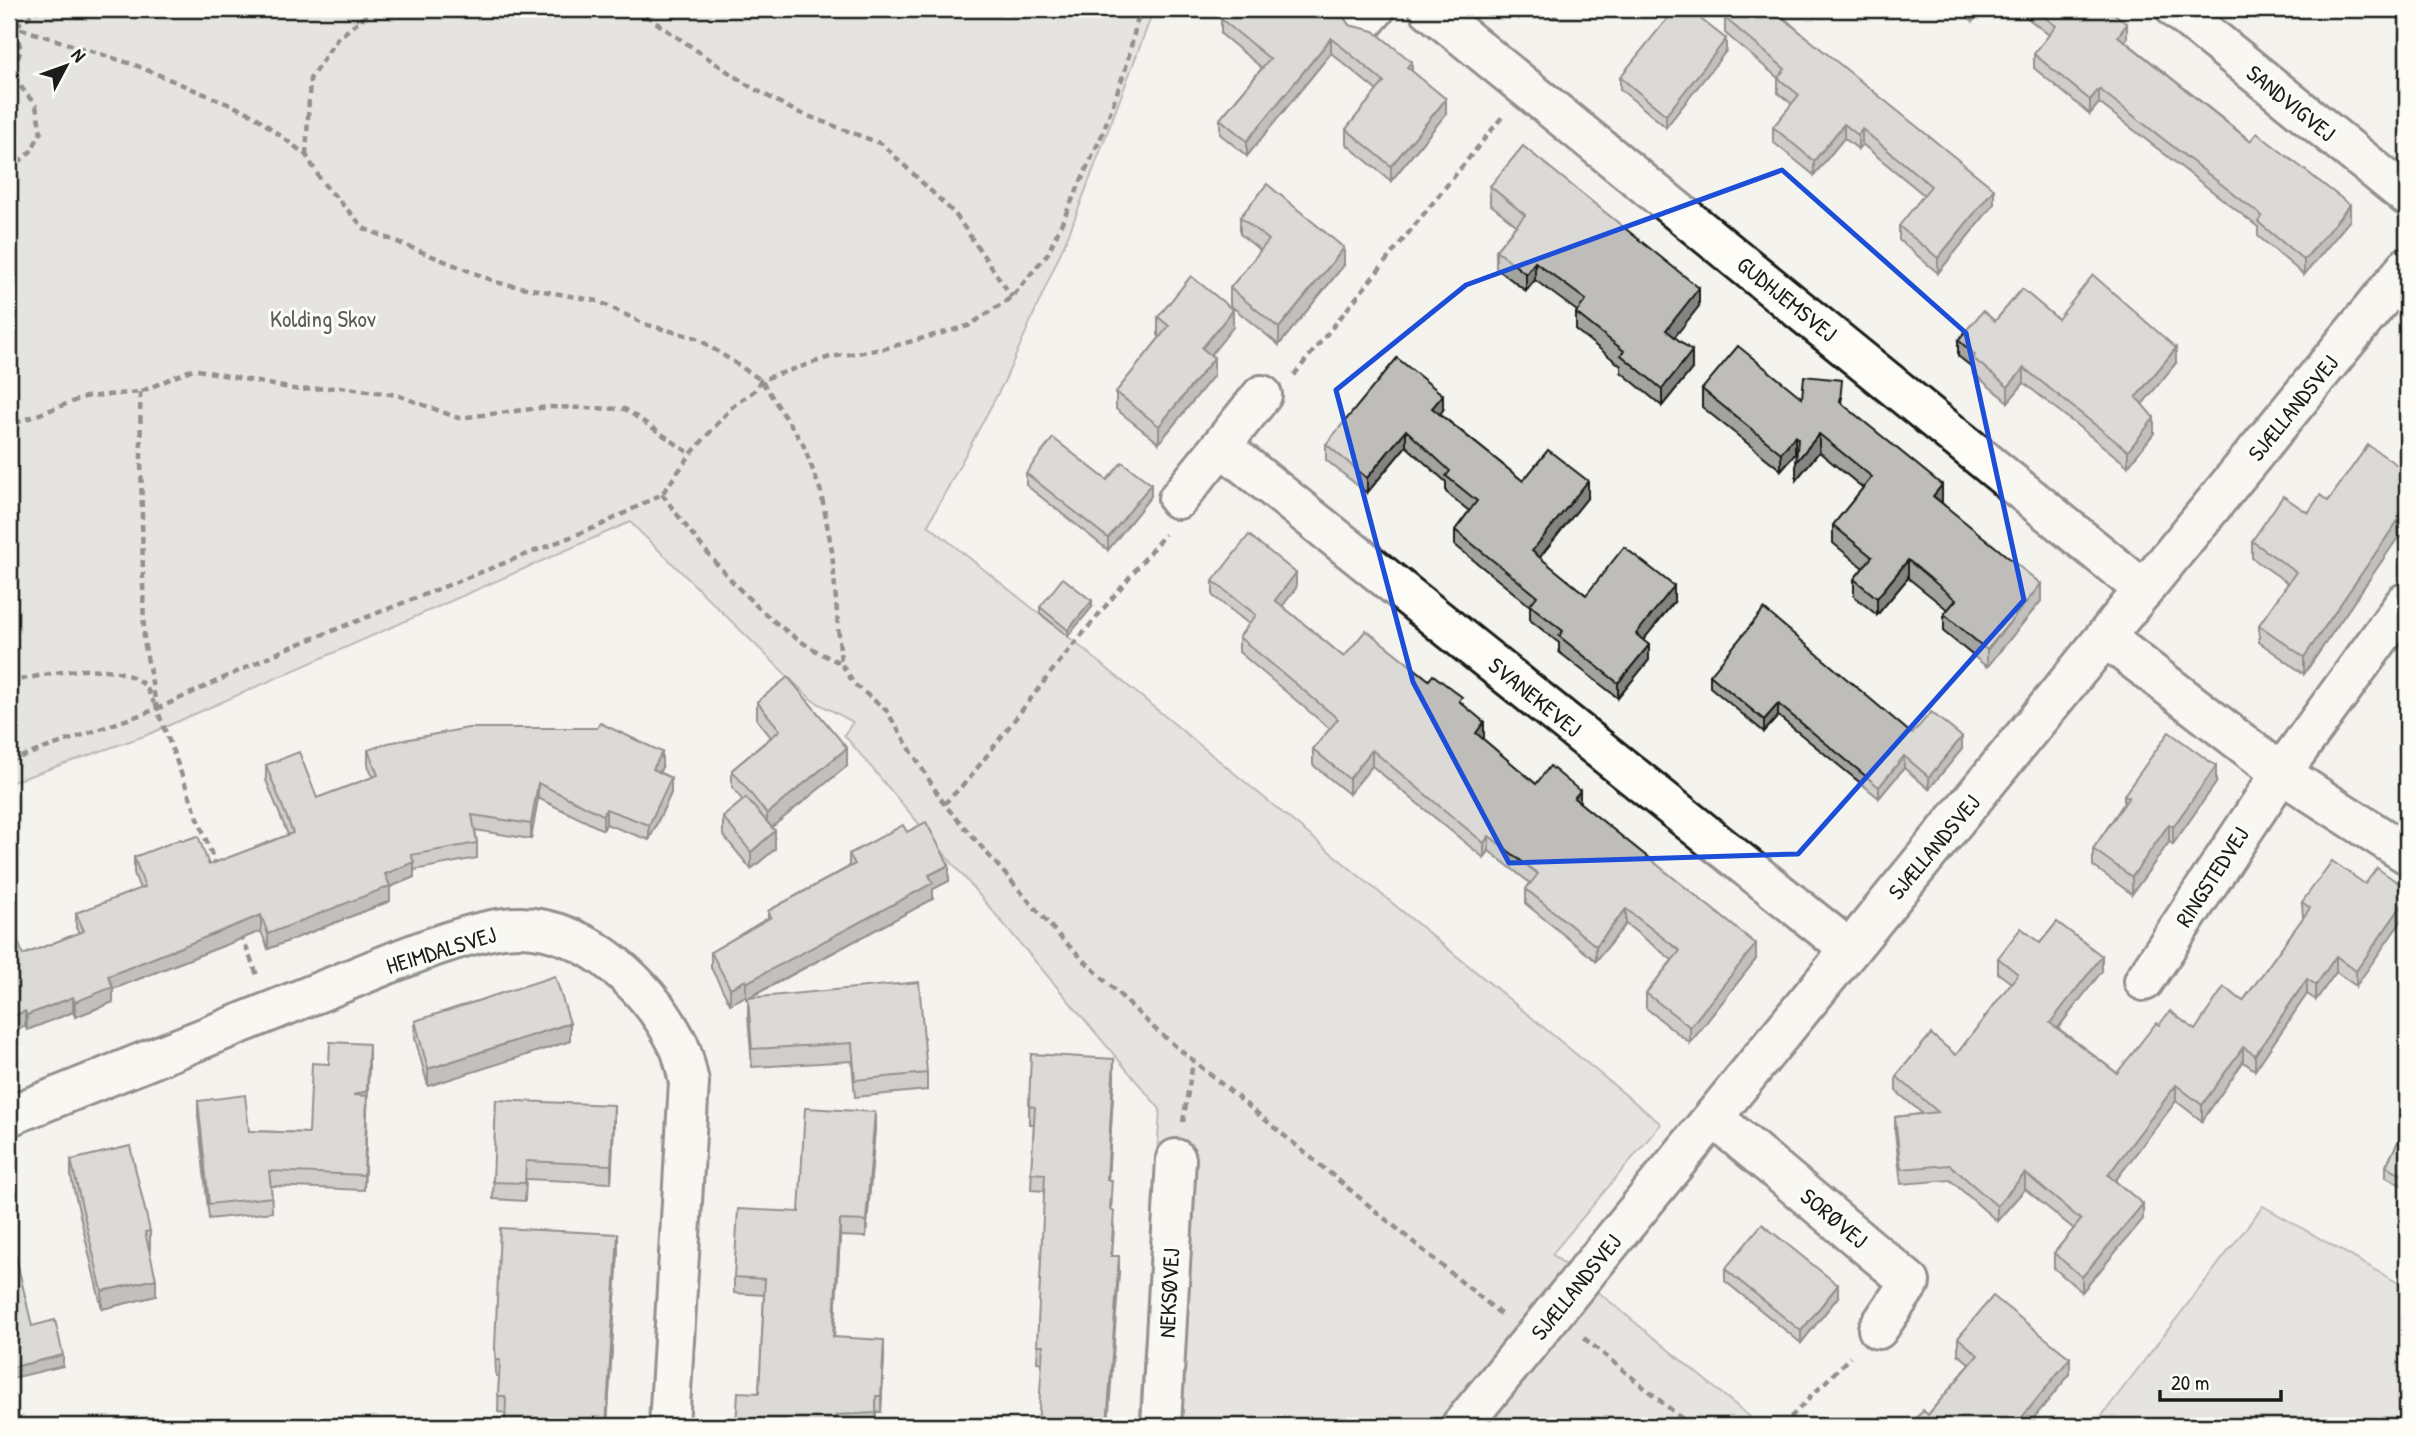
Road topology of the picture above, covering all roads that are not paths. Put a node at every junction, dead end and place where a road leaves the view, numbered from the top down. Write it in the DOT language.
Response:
graph roads {
  1 [pos="1429,9"];
  2 [pos="2176,9"];
  3 [pos="2407,196"];
  4 [pos="2407,267"];
  5 [pos="1262,394"];
  6 [pos="1221,446"];
  7 [pos="1178,499"];
  8 [pos="2144,590"];
  9 [pos="2405,603"];
  10 [pos="2106,638"];
  11 [pos="2281,773"];
  12 [pos="2407,854"];
  13 [pos="1849,949"];
  14 [pos="2144,981"];
  15 [pos="9,1116"];
  16 [pos="1714,1118"];
  17 [pos="1177,1159"];
  18 [pos="1878,1329"];
  19 [pos="669,1426"];
  20 [pos="1161,1426"];
  21 [pos="1461,1426"];
  1 -- 8 [label="street, GUDHJEMSVEJ"];
  2 -- 3 [label="street, SANDVIGVEJ"];
  4 -- 8 [label="street, SJÆLLANDSVEJ"];
  5 -- 6 [label="street"];
  6 -- 7 [label="street"];
  6 -- 13 [label="street, SVANEKEVEJ"];
  8 -- 10 [label="street, SJÆLLANDSVEJ"];
  9 -- 11 [label="street, RINGSTEDVEJ"];
  10 -- 11 [label="street"];
  10 -- 13 [label="street, SJÆLLANDSVEJ"];
  11 -- 12 [label="street"];
  11 -- 14 [label="street, RINGSTEDVEJ"];
  13 -- 16 [label="street, SJÆLLANDSVEJ"];
  15 -- 19 [label="street, HEIMDALSVEJ"];
  16 -- 18 [label="street, SORØVEJ"];
  16 -- 21 [label="street, SJÆLLANDSVEJ"];
  17 -- 20 [label="street, NEKSØVEJ"];
}
